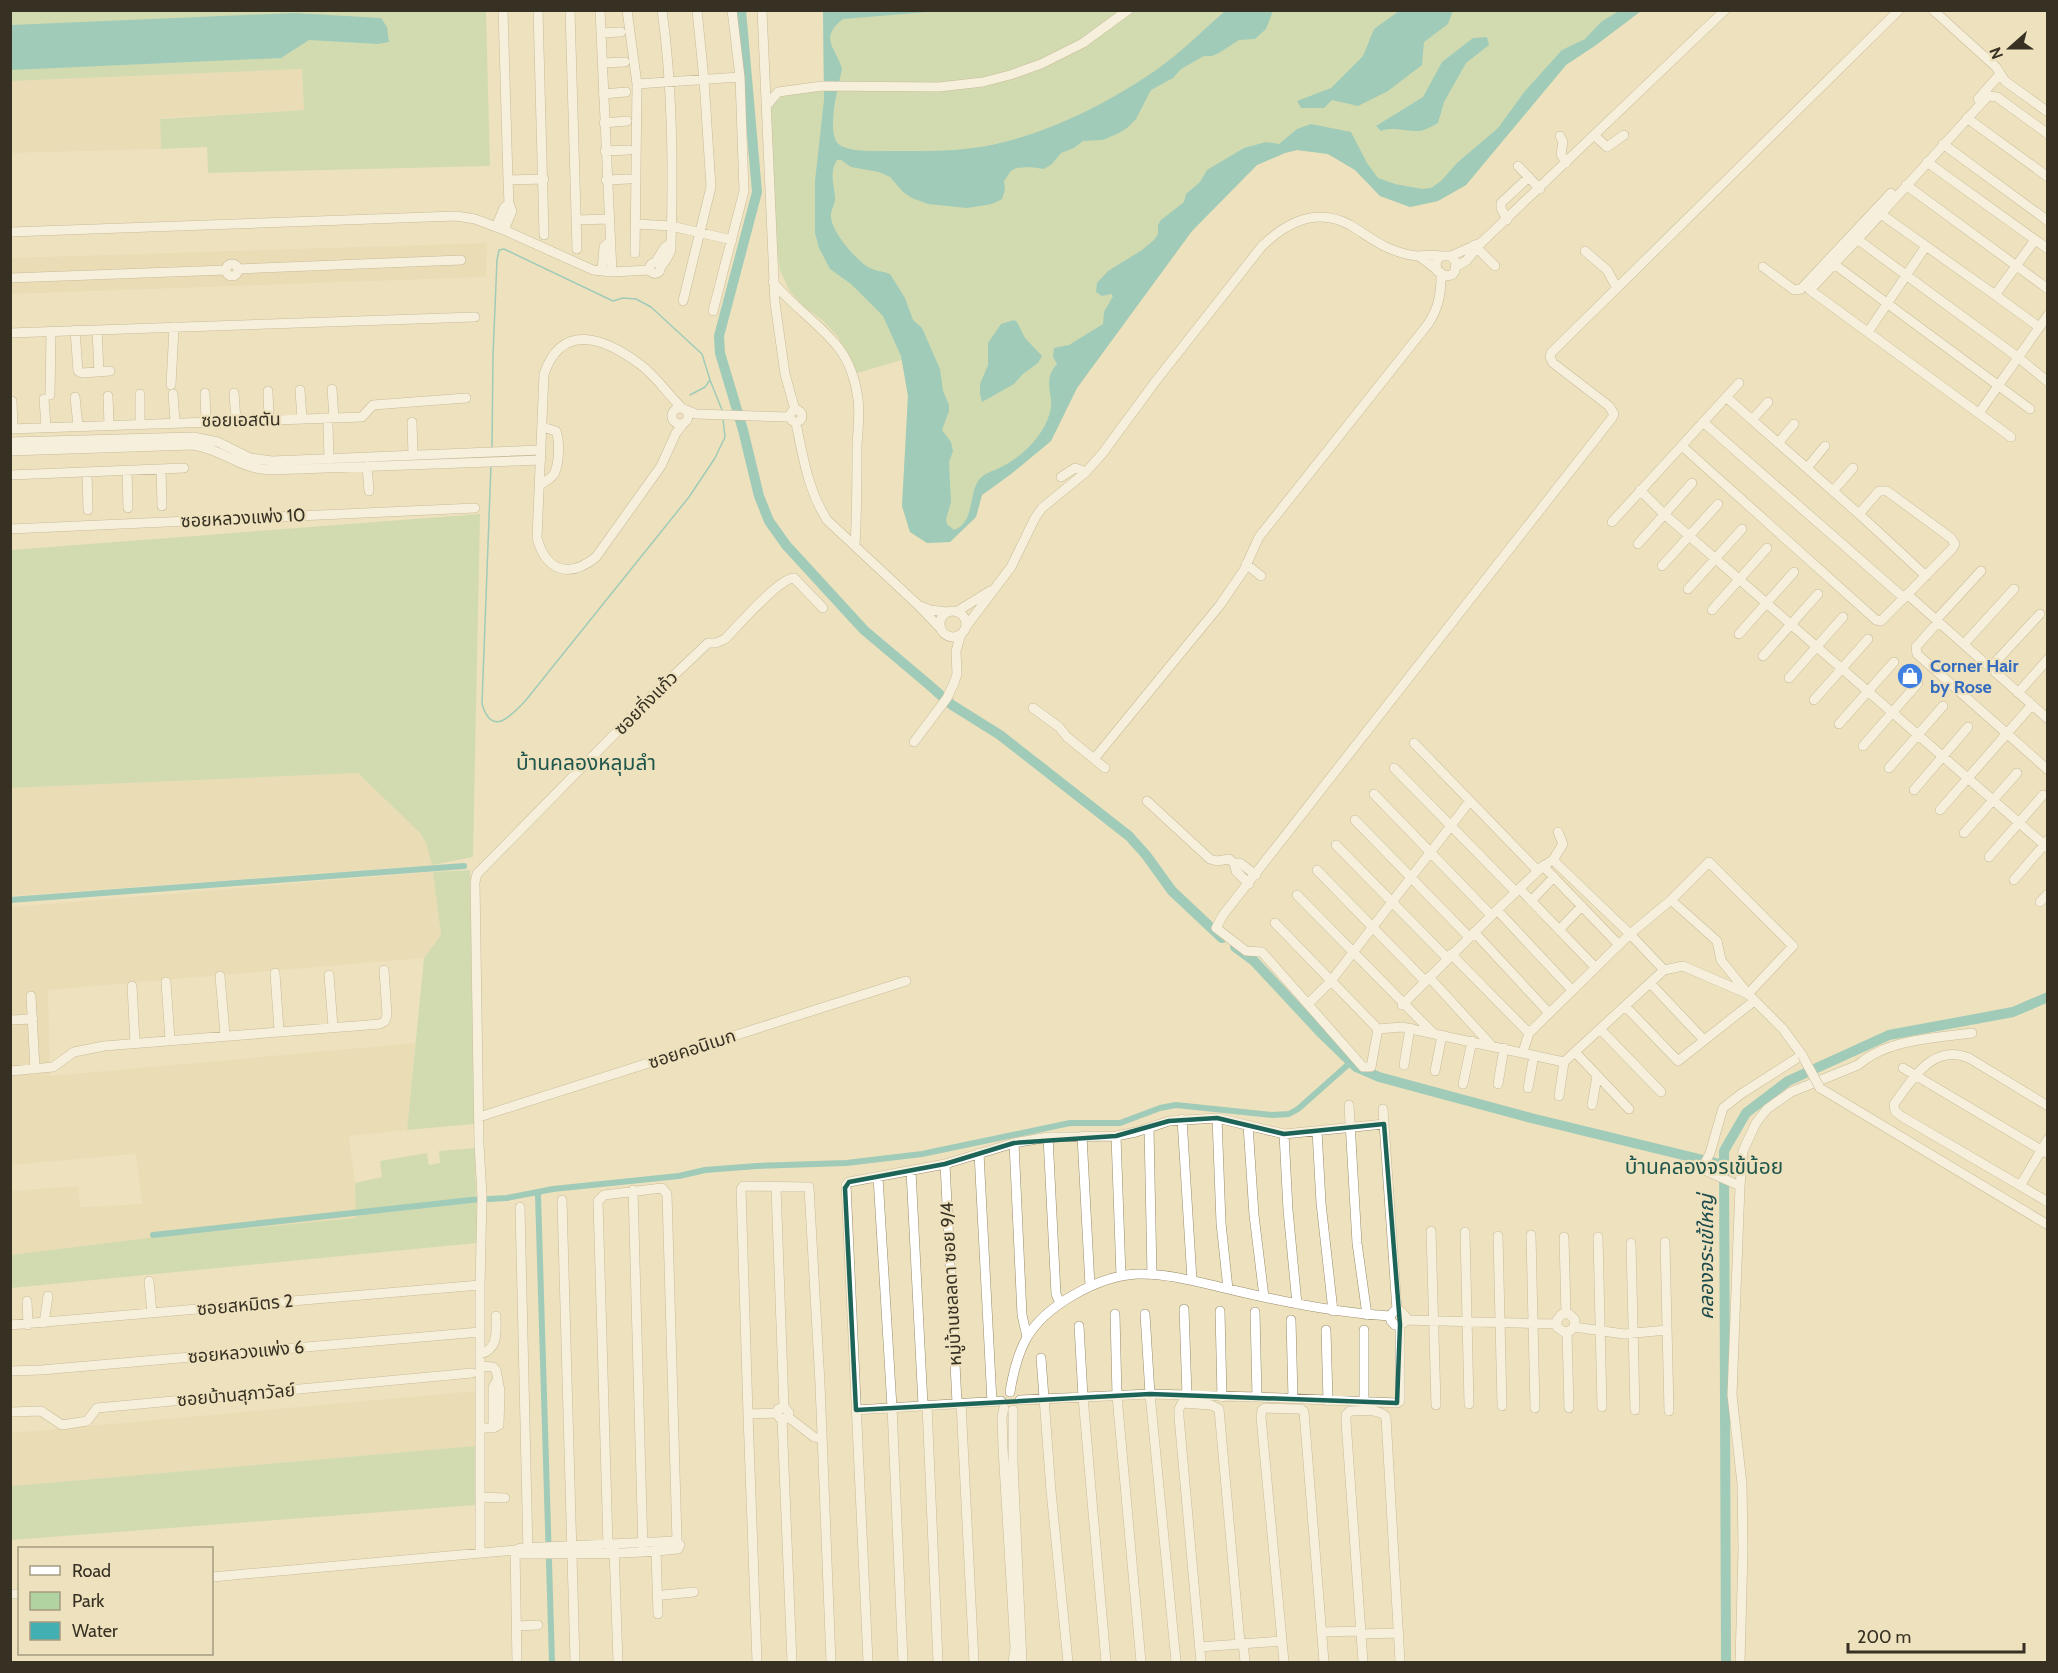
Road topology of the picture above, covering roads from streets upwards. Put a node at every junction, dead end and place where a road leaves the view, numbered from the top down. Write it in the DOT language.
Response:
graph roads {
  1 [pos="503,10"];
  2 [pos="538,10"];
  3 [pos="570,10"];
  4 [pos="600,10"];
  5 [pos="627,10"];
  6 [pos="662,10"];
  7 [pos="697,10"];
  8 [pos="732,10"];
  9 [pos="762,10"];
  10 [pos="1128,10"];
  11 [pos="1725,10"];
  12 [pos="1899,10"];
  13 [pos="1933,10"];
  14 [pos="621,32"];
  15 [pos="601,33"];
  16 [pos="625,62"];
  17 [pos="602,63"];
  18 [pos="2000,74"];
  19 [pos="740,77"];
  20 [pos="704,80"];
  21 [pos="668,82"];
  22 [pos="637,84"];
  23 [pos="766,84"];
  24 [pos="626,92"];
  25 [pos="778,92"];
  26 [pos="603,94"];
  27 [pos="767,105"];
  28 [pos="2048,112"];
  29 [pos="1967,118"];
  30 [pos="627,122"];
  31 [pos="604,123"];
  32 [pos="2048,134"];
  33 [pos="1594,135"];
  34 [pos="1624,135"];
  35 [pos="1560,136"];
  36 [pos="1943,144"];
  37 [pos="628,150"];
  38 [pos="605,151"];
  39 [pos="1927,162"];
  40 [pos="1566,163"];
  41 [pos="1518,166"];
  42 [pos="1529,177"];
  43 [pos="2048,177"];
  44 [pos="544,178"];
  45 [pos="629,179"];
  46 [pos="508,180"];
  47 [pos="606,180"];
  48 [pos="1906,185"];
  49 [pos="1540,189"];
  50 [pos="1881,214"];
  51 [pos="609,219"];
  52 [pos="576,220"];
  53 [pos="1507,220"];
  54 [pos="2048,221"];
  55 [pos="636,224"];
  56 [pos="671,226"];
  57 [pos="500,228"];
  58 [pos="10,231"];
  59 [pos="701,231"];
  60 [pos="544,235"];
  61 [pos="1857,239"];
  62 [pos="732,240"];
  63 [pos="2035,240"];
  64 [pos="609,242"];
  65 [pos="1478,245"];
  66 [pos="1926,246"];
  67 [pos="577,249"];
  68 [pos="2048,249"];
  69 [pos="1585,251"];
  70 [pos="635,253"];
  71 [pos="1419,256"];
  72 [pos="1440,256"];
  73 [pos="1451,256"];
  74 [pos="461,260"];
  75 [pos="1834,264"];
  76 [pos="1495,266"];
  77 [pos="2015,266"];
  78 [pos="1763,267"];
  79 [pos="1454,270"];
  80 [pos="602,272"];
  81 [pos="612,272"];
  82 [pos="1439,273"];
  83 [pos="1906,275"];
  84 [pos="10,278"];
  85 [pos="773,282"];
  86 [pos="1617,288"];
  87 [pos="2048,289"];
  88 [pos="1442,291"];
  89 [pos="1995,295"];
  90 [pos="683,301"];
  91 [pos="1887,304"];
  92 [pos="713,311"];
  93 [pos="2048,315"];
  94 [pos="475,317"];
  95 [pos="174,327"];
  96 [pos="2039,327"];
  97 [pos="75,330"];
  98 [pos="97,330"];
  99 [pos="51,331"];
  100 [pos="1868,332"];
  101 [pos="10,333"];
  102 [pos="2019,358"];
  103 [pos="110,371"];
  104 [pos="99,372"];
  105 [pos="2048,382"];
  106 [pos="1739,383"];
  107 [pos="1999,386"];
  108 [pos="332,389"];
  109 [pos="300,390"];
  110 [pos="268,391"];
  111 [pos="667,392"];
  112 [pos="205,393"];
  113 [pos="234,393"];
  114 [pos="140,394"];
  115 [pos="108,396"];
  116 [pos="75,397"];
  117 [pos="466,398"];
  118 [pos="1726,398"];
  119 [pos="12,401"];
  120 [pos="1768,402"];
  121 [pos="684,409"];
  122 [pos="2030,409"];
  123 [pos="1979,413"];
  124 [pos="710,415"];
  125 [pos="673,416"];
  126 [pos="794,417"];
  127 [pos="302,419"];
  128 [pos="269,420"];
  129 [pos="1752,420"];
  130 [pos="206,421"];
  131 [pos="236,421"];
  132 [pos="175,422"];
  133 [pos="331,422"];
  134 [pos="412,422"];
  135 [pos="685,422"];
  136 [pos="1703,422"];
  137 [pos="141,423"];
  138 [pos="1794,424"];
  139 [pos="109,425"];
  140 [pos="78,426"];
  141 [pos="46,427"];
  142 [pos="542,427"];
  143 [pos="12,428"];
  144 [pos="2012,437"];
  145 [pos="10,442"];
  146 [pos="1778,442"];
  147 [pos="671,444"];
  148 [pos="1682,446"];
  149 [pos="1825,446"];
  150 [pos="10,451"];
  151 [pos="413,455"];
  152 [pos="541,455"];
  153 [pos="491,457"];
  154 [pos="329,459"];
  155 [pos="367,466"];
  156 [pos="183,468"];
  157 [pos="1807,468"];
  158 [pos="1853,468"];
  159 [pos="161,469"];
  160 [pos="127,471"];
  161 [pos="87,472"];
  162 [pos="1086,472"];
  163 [pos="10,475"];
  164 [pos="1061,477"];
  165 [pos="1692,483"];
  166 [pos="540,485"];
  167 [pos="1640,490"];
  168 [pos="369,491"];
  169 [pos="1833,491"];
  170 [pos="1718,504"];
  171 [pos="162,506"];
  172 [pos="128,508"];
  173 [pos="475,508"];
  174 [pos="88,510"];
  175 [pos="1664,514"];
  176 [pos="1859,514"];
  177 [pos="1612,522"];
  178 [pos="10,529"];
  179 [pos="1742,529"];
  180 [pos="1690,536"];
  181 [pos="1638,544"];
  182 [pos="855,546"];
  183 [pos="1767,548"];
  184 [pos="1715,558"];
  185 [pos="1246,564"];
  186 [pos="1662,566"];
  187 [pos="1981,571"];
  188 [pos="1794,572"];
  189 [pos="1261,576"];
  190 [pos="1926,576"];
  191 [pos="1740,580"];
  192 [pos="998,586"];
  193 [pos="1688,589"];
  194 [pos="2014,589"];
  195 [pos="1818,594"];
  196 [pos="1905,596"];
  197 [pos="1766,602"];
  198 [pos="918,605"];
  199 [pos="823,608"];
  200 [pos="1712,610"];
  201 [pos="952,612"];
  202 [pos="2040,614"];
  203 [pos="1843,617"];
  204 [pos="1937,621"];
  205 [pos="1791,624"];
  206 [pos="963,631"];
  207 [pos="943,632"];
  208 [pos="1739,634"];
  209 [pos="1868,639"];
  210 [pos="1964,644"];
  211 [pos="1817,646"];
  212 [pos="956,651"];
  213 [pos="1763,656"];
  214 [pos="2048,659"];
  215 [pos="1894,662"];
  216 [pos="1842,668"];
  217 [pos="1990,668"];
  218 [pos="1789,678"];
  219 [pos="1918,683"];
  220 [pos="1868,691"];
  221 [pos="2018,693"];
  222 [pos="1814,700"];
  223 [pos="2031,705"];
  224 [pos="1943,706"];
  225 [pos="1033,708"];
  226 [pos="1893,712"];
  227 [pos="2048,719"];
  228 [pos="1839,724"];
  229 [pos="1968,728"];
  230 [pos="1918,734"];
  231 [pos="2007,735"];
  232 [pos="914,742"];
  233 [pos="1414,742"];
  234 [pos="1863,746"];
  235 [pos="1943,756"];
  236 [pos="1094,759"];
  237 [pos="1105,768"];
  238 [pos="1394,768"];
  239 [pos="1889,768"];
  240 [pos="2048,770"];
  241 [pos="2017,773"];
  242 [pos="1969,779"];
  243 [pos="1914,790"];
  244 [pos="1374,794"];
  245 [pos="2043,795"];
  246 [pos="1993,800"];
  247 [pos="1147,801"];
  248 [pos="1470,801"];
  249 [pos="1940,810"];
  250 [pos="1355,820"];
  251 [pos="2019,823"];
  252 [pos="1450,826"];
  253 [pos="1558,832"];
  254 [pos="1964,833"];
  255 [pos="1336,845"];
  256 [pos="2046,845"];
  257 [pos="1430,852"];
  258 [pos="1989,857"];
  259 [pos="1553,861"];
  260 [pos="1234,863"];
  261 [pos="1541,869"];
  262 [pos="1317,870"];
  263 [pos="1256,875"];
  264 [pos="1411,877"];
  265 [pos="1554,878"];
  266 [pos="2014,880"];
  267 [pos="1249,884"];
  268 [pos="1518,891"];
  269 [pos="2048,894"];
  270 [pos="1297,895"];
  271 [pos="1671,900"];
  272 [pos="1531,901"];
  273 [pos="1392,902"];
  274 [pos="2040,902"];
  275 [pos="1582,906"];
  276 [pos="1494,912"];
  277 [pos="1275,923"];
  278 [pos="1372,927"];
  279 [pos="1559,930"];
  280 [pos="1472,934"];
  281 [pos="1630,934"];
  282 [pos="1619,945"];
  283 [pos="1353,952"];
  284 [pos="1449,956"];
  285 [pos="1595,967"];
  286 [pos="384,970"];
  287 [pos="1664,970"];
  288 [pos="275,973"];
  289 [pos="329,975"];
  290 [pos="220,976"];
  291 [pos="1427,979"];
  292 [pos="906,981"];
  293 [pos="1331,981"];
  294 [pos="166,982"];
  295 [pos="1650,983"];
  296 [pos="132,986"];
  297 [pos="1572,990"];
  298 [pos="32,996"];
  299 [pos="1751,998"];
  300 [pos="1308,1004"];
  301 [pos="1403,1004"];
  302 [pos="1626,1006"];
  303 [pos="1549,1012"];
  304 [pos="33,1018"];
  305 [pos="10,1020"];
  306 [pos="333,1027"];
  307 [pos="1410,1028"];
  308 [pos="1378,1029"];
  309 [pos="1600,1029"];
  310 [pos="279,1031"];
  311 [pos="1971,1033"];
  312 [pos="1438,1034"];
  313 [pos="1528,1034"];
  314 [pos="225,1035"];
  315 [pos="170,1040"];
  316 [pos="1704,1040"];
  317 [pos="1472,1041"];
  318 [pos="135,1043"];
  319 [pos="1492,1046"];
  320 [pos="1504,1048"];
  321 [pos="1523,1052"];
  322 [pos="1575,1052"];
  323 [pos="1534,1055"];
  324 [pos="1802,1055"];
  325 [pos="1564,1062"];
  326 [pos="1404,1065"];
  327 [pos="1903,1068"];
  328 [pos="35,1069"];
  329 [pos="10,1071"];
  330 [pos="1435,1071"];
  331 [pos="1916,1074"];
  332 [pos="1597,1076"];
  333 [pos="1463,1084"];
  334 [pos="1498,1084"];
  335 [pos="1528,1088"];
  336 [pos="1661,1092"];
  337 [pos="1559,1096"];
  338 [pos="1349,1105"];
  339 [pos="1592,1105"];
  340 [pos="2048,1106"];
  341 [pos="1383,1109"];
  342 [pos="1629,1109"];
  343 [pos="479,1117"];
  344 [pos="1217,1118"];
  345 [pos="1182,1119"];
  346 [pos="1384,1124"];
  347 [pos="1248,1125"];
  348 [pos="1149,1128"];
  349 [pos="1350,1128"];
  350 [pos="1317,1131"];
  351 [pos="1284,1134"];
  352 [pos="1082,1136"];
  353 [pos="1116,1136"];
  354 [pos="1048,1137"];
  355 [pos="2048,1139"];
  356 [pos="1014,1143"];
  357 [pos="980,1152"];
  358 [pos="2044,1152"];
  359 [pos="945,1164"];
  360 [pos="912,1171"];
  361 [pos="878,1177"];
  362 [pos="1737,1185"];
  363 [pos="2020,1186"];
  364 [pos="776,1187"];
  365 [pos="633,1190"];
  366 [pos="562,1200"];
  367 [pos="2048,1202"];
  368 [pos="520,1207"];
  369 [pos="2048,1225"];
  370 [pos="1431,1231"];
  371 [pos="1465,1232"];
  372 [pos="1532,1235"];
  373 [pos="1498,1236"];
  374 [pos="1564,1237"];
  375 [pos="1598,1237"];
  376 [pos="1665,1242"];
  377 [pos="1631,1243"];
  378 [pos="1152,1275"];
  379 [pos="1121,1276"];
  380 [pos="1192,1280"];
  381 [pos="149,1281"];
  382 [pos="480,1285"];
  383 [pos="1090,1286"];
  384 [pos="1227,1289"];
  385 [pos="48,1296"];
  386 [pos="1264,1297"];
  387 [pos="27,1301"];
  388 [pos="1060,1303"];
  389 [pos="1297,1304"];
  390 [pos="1184,1309"];
  391 [pos="1220,1311"];
  392 [pos="1333,1311"];
  393 [pos="1256,1312"];
  394 [pos="152,1313"];
  395 [pos="1394,1313"];
  396 [pos="1115,1314"];
  397 [pos="1145,1314"];
  398 [pos="1566,1314"];
  399 [pos="1367,1315"];
  400 [pos="496,1316"];
  401 [pos="1291,1320"];
  402 [pos="1434,1320"];
  403 [pos="1467,1321"];
  404 [pos="44,1323"];
  405 [pos="1403,1323"];
  406 [pos="1500,1323"];
  407 [pos="1534,1323"];
  408 [pos="1556,1324"];
  409 [pos="10,1325"];
  410 [pos="28,1325"];
  411 [pos="1078,1326"];
  412 [pos="1326,1330"];
  413 [pos="1364,1330"];
  414 [pos="1570,1330"];
  415 [pos="1666,1330"];
  416 [pos="480,1332"];
  417 [pos="1599,1332"];
  418 [pos="1633,1334"];
  419 [pos="1028,1337"];
  420 [pos="480,1353"];
  421 [pos="1041,1358"];
  422 [pos="476,1370"];
  423 [pos="10,1371"];
  424 [pos="1010,1392"];
  425 [pos="1150,1394"];
  426 [pos="1118,1396"];
  427 [pos="1186,1396"];
  428 [pos="1083,1397"];
  429 [pos="1222,1397"];
  430 [pos="1257,1397"];
  431 [pos="1293,1398"];
  432 [pos="1020,1400"];
  433 [pos="1044,1400"];
  434 [pos="1328,1401"];
  435 [pos="959,1403"];
  436 [pos="1364,1403"];
  437 [pos="1469,1404"];
  438 [pos="925,1405"];
  439 [pos="1003,1405"];
  440 [pos="1436,1405"];
  441 [pos="1502,1406"];
  442 [pos="892,1407"];
  443 [pos="1602,1407"];
  444 [pos="1535,1408"];
  445 [pos="1569,1408"];
  446 [pos="856,1410"];
  447 [pos="1635,1410"];
  448 [pos="1669,1410"];
  449 [pos="10,1412"];
  450 [pos="748,1413"];
  451 [pos="783,1414"];
  452 [pos="480,1428"];
  453 [pos="822,1439"];
  454 [pos="480,1497"];
  455 [pos="505,1498"];
  456 [pos="682,1543"];
  457 [pos="612,1547"];
  458 [pos="643,1547"];
  459 [pos="516,1550"];
  460 [pos="659,1550"];
  461 [pos="532,1551"];
  462 [pos="567,1551"];
  463 [pos="480,1553"];
  464 [pos="1013,1554"];
  465 [pos="213,1577"];
  466 [pos="694,1592"];
  467 [pos="663,1595"];
  468 [pos="517,1626"];
  469 [pos="538,1626"];
  470 [pos="1322,1632"];
  471 [pos="1361,1633"];
  472 [pos="1398,1633"];
  473 [pos="1282,1641"];
  474 [pos="1241,1643"];
  475 [pos="1199,1647"];
  476 [pos="518,1662"];
  477 [pos="575,1662"];
  478 [pos="618,1662"];
  479 [pos="757,1662"];
  480 [pos="792,1662"];
  481 [pos="831,1662"];
  482 [pos="868,1662"];
  483 [pos="903,1662"];
  484 [pos="938,1662"];
  485 [pos="974,1662"];
  486 [pos="1013,1662"];
  487 [pos="1022,1662"];
  488 [pos="1068,1662"];
  489 [pos="1106,1662"];
  490 [pos="1141,1662"];
  491 [pos="1176,1662"];
  492 [pos="1201,1662"];
  493 [pos="1245,1662"];
  494 [pos="1284,1662"];
  495 [pos="1324,1662"];
  496 [pos="1363,1662"];
  497 [pos="1400,1662"];
  498 [pos="1740,1662"];
  1 -- 46 [label="street"];
  2 -- 44 [label="street"];
  3 -- 52 [label="street"];
  4 -- 15 [label="street"];
  5 -- 22 [label="street"];
  6 -- 21 [label="street"];
  7 -- 20 [label="street"];
  8 -- 19 [label="street"];
  9 -- 23 [label="street"];
  10 -- 25 [label="street"];
  11 -- 33 [label="street"];
  12 -- 86 [label="street"];
  13 -- 18 [label="street"];
  14 -- 15 [label="street"];
  15 -- 17 [label="street"];
  16 -- 17 [label="street"];
  17 -- 26 [label="street"];
  18 -- 28 [label="street"];
  18 -- 78 [label="street"];
  19 -- 20 [label="street"];
  19 -- 62 [label="street"];
  20 -- 21 [label="street"];
  20 -- 59 [label="street"];
  21 -- 22 [label="street"];
  21 -- 56 [label="street"];
  22 -- 55 [label="street"];
  23 -- 25 [label="street"];
  23 -- 27 [label="street"];
  24 -- 26 [label="street"];
  25 -- 27 [label="street"];
  26 -- 31 [label="street"];
  27 -- 85 [label="street"];
  29 -- 32 [label="street"];
  29 -- 36 [label="street"];
  29 -- 43 [label="street"];
  30 -- 31 [label="street"];
  31 -- 38 [label="street"];
  33 -- 34 [label="street"];
  33 -- 40 [label="street"];
  35 -- 40 [label="street"];
  36 -- 39 [label="street"];
  36 -- 54 [label="street"];
  37 -- 38 [label="street"];
  38 -- 47 [label="street"];
  39 -- 48 [label="street"];
  39 -- 63 [label="street"];
  40 -- 49 [label="street"];
  41 -- 42 [label="street"];
  42 -- 49 [label="street"];
  42 -- 53 [label="street"];
  44 -- 46 [label="street"];
  44 -- 60 [label="street"];
  45 -- 47 [label="street"];
  46 -- 57 [label="street"];
  47 -- 51 [label="street"];
  48 -- 50 [label="street"];
  48 -- 77 [label="street"];
  49 -- 53 [label="street"];
  50 -- 61 [label="street"];
  50 -- 66 [label="street"];
  51 -- 52 [label="street"];
  51 -- 64 [label="street"];
  52 -- 67 [label="street"];
  53 -- 65 [label="street"];
  55 -- 56 [label="street"];
  55 -- 70 [label="street"];
  56 -- 59 [label="street"];
  56 -- 81 [label="street"];
  57 -- 58 [label="street"];
  57 -- 80 [label="street"];
  59 -- 62 [label="street"];
  59 -- 90 [label="street"];
  61 -- 75 [label="street"];
  61 -- 83 [label="street"];
  62 -- 92 [label="street"];
  63 -- 68 [label="street"];
  63 -- 77 [label="street"];
  64 -- 80 [label="street"];
  64 -- 81 [label="street"];
  65 -- 73 [label="street"];
  65 -- 76 [label="street"];
  65 -- 79 [label="street"];
  66 -- 83 [label="street"];
  66 -- 89 [label="street"];
  69 -- 86 [label="street"];
  71 -- 72 [label="street"];
  71 -- 82 [label="street"];
  71 -- 162 [label="street"];
  72 -- 73 [label="street"];
  72 -- 82 [label="street"];
  73 -- 79 [label="street"];
  74 -- 84 [label="street"];
  75 -- 91 [label="street"];
  75 -- 100 [label="street"];
  77 -- 87 [label="street"];
  77 -- 89 [label="street"];
  79 -- 82 [label="street"];
  79 -- 88 [label="street"];
  80 -- 81 [label="street"];
  82 -- 88 [label="street"];
  83 -- 91 [label="street"];
  83 -- 102 [label="street"];
  85 -- 126 [label="street"];
  85 -- 182 [label="street"];
  86 -- 263 [label="street"];
  88 -- 185 [label="street"];
  89 -- 96 [label="street"];
  91 -- 100 [label="street"];
  91 -- 107 [label="street"];
  93 -- 96 [label="street"];
  94 -- 95 [label="street"];
  95 -- 98 [label="street"];
  95 -- 132 [label="street"];
  96 -- 102 [label="street"];
  97 -- 98 [label="street"];
  97 -- 99 [label="street"];
  97 -- 104 [label="street"];
  98 -- 104 [label="street"];
  99 -- 101 [label="street"];
  99 -- 141 [label="street"];
  100 -- 123 [label="street"];
  102 -- 105 [label="street"];
  102 -- 107 [label="street"];
  103 -- 104 [label="street"];
  106 -- 118 [label="street"];
  107 -- 122 [label="street"];
  107 -- 123 [label="street"];
  108 -- 133 [label="street"];
  109 -- 127 [label="street"];
  110 -- 128 [label="street"];
  111 -- 121 [label="street"];
  111 -- 125 [label="street"];
  111 -- 142 [label="street"];
  112 -- 130 [label="street"];
  113 -- 131 [label="street"];
  114 -- 137 [label="street"];
  115 -- 139 [label="street"];
  116 -- 140 [label="street"];
  117 -- 133 [label="street, ซอยเอสตัน"];
  118 -- 129 [label="street"];
  118 -- 136 [label="street"];
  119 -- 143 [label="street"];
  120 -- 129 [label="street"];
  121 -- 124 [label="street"];
  121 -- 125 [label="street"];
  121 -- 135 [label="street"];
  123 -- 144 [label="street"];
  124 -- 126 [label="street"];
  124 -- 135 [label="street"];
  125 -- 135 [label="street"];
  125 -- 147 [label="street"];
  126 -- 182 [label="street"];
  127 -- 128 [label="street, ซอยเอสตัน"];
  127 -- 133 [label="street, ซอยเอสตัน"];
  128 -- 131 [label="street, ซอยเอสตัน"];
  129 -- 146 [label="street"];
  130 -- 131 [label="street, ซอยเอสตัน"];
  130 -- 132 [label="street, ซอยเอสตัน"];
  132 -- 137 [label="street, ซอยเอสตัน"];
  133 -- 154 [label="street"];
  134 -- 151 [label="street"];
  135 -- 147 [label="street"];
  136 -- 148 [label="street"];
  136 -- 196 [label="street"];
  137 -- 139 [label="street, ซอยเอสตัน"];
  138 -- 146 [label="street"];
  139 -- 140 [label="street, ซอยเอสตัน"];
  140 -- 141 [label="street, ซอยเอสตัน"];
  141 -- 143 [label="street, ซอยเอสตัน"];
  142 -- 152 [label="street"];
  142 -- 166 [label="street"];
  145 -- 154 [label="street"];
  146 -- 157 [label="street"];
  147 -- 166 [label="street"];
  148 -- 167 [label="street"];
  148 -- 196 [label="street"];
  149 -- 157 [label="street"];
  150 -- 155 [label="street"];
  151 -- 153 [label="street"];
  151 -- 154 [label="street"];
  152 -- 153 [label="street"];
  152 -- 166 [label="street"];
  153 -- 155 [label="street"];
  155 -- 168 [label="street"];
  156 -- 159 [label="street"];
  157 -- 169 [label="street"];
  158 -- 169 [label="street"];
  159 -- 160 [label="street"];
  159 -- 171 [label="street"];
  160 -- 161 [label="street"];
  160 -- 172 [label="street"];
  161 -- 163 [label="street"];
  161 -- 174 [label="street"];
  162 -- 164 [label="street"];
  162 -- 192 [label="street"];
  165 -- 175 [label="street"];
  167 -- 175 [label="street"];
  167 -- 177 [label="street"];
  169 -- 176 [label="street"];
  170 -- 180 [label="street"];
  173 -- 178 [label="street, ซอยหลวงแพ่ง 10"];
  175 -- 180 [label="street"];
  175 -- 181 [label="street"];
  176 -- 190 [label="street"];
  176 -- 190 [label="street"];
  179 -- 184 [label="street"];
  180 -- 184 [label="street"];
  180 -- 186 [label="street"];
  182 -- 198 [label="street"];
  183 -- 191 [label="street"];
  184 -- 191 [label="street"];
  184 -- 193 [label="street"];
  185 -- 189 [label="street"];
  185 -- 236 [label="street"];
  187 -- 204 [label="street"];
  188 -- 197 [label="street"];
  190 -- 196 [label="street"];
  191 -- 197 [label="street"];
  191 -- 200 [label="street"];
  192 -- 201 [label="street"];
  192 -- 206 [label="street"];
  194 -- 210 [label="street"];
  195 -- 205 [label="street"];
  196 -- 204 [label="street"];
  197 -- 205 [label="street"];
  197 -- 208 [label="street"];
  198 -- 201 [label="street"];
  198 -- 207 [label="street"];
  199 -- 343 [label="street, ซอยกิ่งแก้ว"];
  201 -- 206 [label="street"];
  201 -- 207 [label="street"];
  202 -- 217 [label="street"];
  203 -- 211 [label="street"];
  204 -- 210 [label="street"];
  204 -- 231 [label="street"];
  205 -- 211 [label="street"];
  205 -- 213 [label="street"];
  206 -- 207 [label="street"];
  206 -- 212 [label="street"];
  207 -- 212 [label="street"];
  209 -- 216 [label="street"];
  210 -- 217 [label="street"];
  211 -- 216 [label="street"];
  211 -- 218 [label="street"];
  212 -- 232 [label="street"];
  214 -- 221 [label="street"];
  215 -- 220 [label="street"];
  216 -- 220 [label="street"];
  216 -- 222 [label="street"];
  217 -- 221 [label="street"];
  219 -- 226 [label="street"];
  220 -- 226 [label="street"];
  220 -- 228 [label="street"];
  221 -- 223 [label="street"];
  223 -- 227 [label="street"];
  223 -- 231 [label="street"];
  224 -- 230 [label="street"];
  225 -- 236 [label="street"];
  226 -- 230 [label="street"];
  226 -- 234 [label="street"];
  229 -- 235 [label="street"];
  230 -- 235 [label="street"];
  230 -- 239 [label="street"];
  231 -- 240 [label="street"];
  231 -- 242 [label="street"];
  233 -- 248 [label="street"];
  235 -- 242 [label="street"];
  235 -- 243 [label="street"];
  236 -- 237 [label="street"];
  238 -- 252 [label="street"];
  241 -- 246 [label="street"];
  242 -- 246 [label="street"];
  242 -- 249 [label="street"];
  244 -- 257 [label="street"];
  245 -- 251 [label="street"];
  246 -- 251 [label="street"];
  246 -- 254 [label="street"];
  247 -- 260 [label="street"];
  248 -- 252 [label="street"];
  248 -- 261 [label="street"];
  250 -- 264 [label="street"];
  251 -- 256 [label="street"];
  251 -- 258 [label="street"];
  252 -- 257 [label="street"];
  252 -- 268 [label="street"];
  253 -- 259 [label="street"];
  255 -- 273 [label="street"];
  256 -- 266 [label="street"];
  257 -- 264 [label="street"];
  257 -- 276 [label="street"];
  259 -- 261 [label="street"];
  259 -- 281 [label="street"];
  260 -- 263 [label="street"];
  260 -- 267 [label="street"];
  261 -- 265 [label="street"];
  261 -- 268 [label="street"];
  262 -- 278 [label="street"];
  263 -- 267 [label="street"];
  264 -- 273 [label="street"];
  264 -- 280 [label="street"];
  265 -- 272 [label="street"];
  265 -- 275 [label="street"];
  267 -- 300 [label="street"];
  268 -- 272 [label="street"];
  268 -- 276 [label="street"];
  269 -- 274 [label="street"];
  270 -- 283 [label="street"];
  271 -- 281 [label="street"];
  271 -- 299 [label="street"];
  271 -- 299 [label="street"];
  272 -- 279 [label="street"];
  273 -- 278 [label="street"];
  273 -- 284 [label="street"];
  275 -- 279 [label="street"];
  275 -- 282 [label="street"];
  276 -- 280 [label="street"];
  276 -- 297 [label="street"];
  277 -- 293 [label="street"];
  278 -- 283 [label="street"];
  278 -- 291 [label="street"];
  279 -- 285 [label="street"];
  280 -- 284 [label="street"];
  280 -- 303 [label="street"];
  281 -- 282 [label="street"];
  281 -- 287 [label="street"];
  282 -- 285 [label="street"];
  283 -- 293 [label="street"];
  283 -- 301 [label="street"];
  284 -- 291 [label="street"];
  284 -- 313 [label="street"];
  285 -- 297 [label="street"];
  286 -- 306 [label="street"];
  287 -- 295 [label="street"];
  287 -- 299 [label="street"];
  288 -- 310 [label="street"];
  289 -- 306 [label="street"];
  290 -- 314 [label="street"];
  291 -- 301 [label="street"];
  291 -- 319 [label="street"];
  292 -- 343 [label="street, ซอยคอนิเมก"];
  293 -- 300 [label="street"];
  293 -- 308 [label="street"];
  294 -- 315 [label="street"];
  295 -- 302 [label="street"];
  295 -- 316 [label="street"];
  296 -- 318 [label="street"];
  297 -- 303 [label="street"];
  298 -- 304 [label="street"];
  299 -- 316 [label="street"];
  299 -- 324 [label="street"];
  300 -- 308 [label="street"];
  301 -- 312 [label="street"];
  302 -- 309 [label="street"];
  302 -- 316 [label="street"];
  303 -- 313 [label="street"];
  304 -- 305 [label="street"];
  304 -- 328 [label="street"];
  306 -- 310 [label="street"];
  307 -- 308 [label="street"];
  307 -- 312 [label="street"];
  307 -- 326 [label="street"];
  309 -- 322 [label="street"];
  309 -- 336 [label="street"];
  310 -- 314 [label="street"];
  311 -- 362 [label="street"];
  312 -- 317 [label="street"];
  312 -- 330 [label="street"];
  313 -- 321 [label="street"];
  314 -- 315 [label="street"];
  315 -- 318 [label="street"];
  317 -- 319 [label="street"];
  317 -- 333 [label="street"];
  318 -- 328 [label="street"];
  319 -- 320 [label="street"];
  320 -- 321 [label="street"];
  320 -- 334 [label="street"];
  321 -- 323 [label="street"];
  322 -- 325 [label="street"];
  322 -- 332 [label="street"];
  323 -- 325 [label="street"];
  323 -- 335 [label="street"];
  324 -- 362 [label="street"];
  324 -- 369 [label="street, bridge"];
  325 -- 337 [label="street"];
  327 -- 331 [label="street"];
  328 -- 329 [label="street"];
  331 -- 340 [label="street"];
  331 -- 358 [label="street"];
  331 -- 363 [label="street"];
  332 -- 339 [label="street"];
  332 -- 342 [label="street"];
  338 -- 349 [label="street"];
  341 -- 346 [label="street"];
  343 -- 382 [label="street"];
  344 -- 345 [label="street"];
  344 -- 347 [label="street"];
  344 -- 384 [label="street"];
  345 -- 348 [label="street"];
  345 -- 380 [label="street"];
  346 -- 349 [label="street"];
  346 -- 395 [label="street"];
  347 -- 351 [label="street"];
  347 -- 386 [label="street"];
  348 -- 353 [label="street"];
  348 -- 378 [label="street"];
  349 -- 350 [label="street"];
  349 -- 399 [label="street"];
  350 -- 351 [label="street"];
  350 -- 392 [label="street"];
  351 -- 389 [label="street"];
  352 -- 353 [label="street"];
  352 -- 354 [label="street"];
  352 -- 383 [label="street"];
  353 -- 379 [label="street"];
  354 -- 356 [label="street"];
  354 -- 388 [label="street"];
  355 -- 358 [label="street"];
  356 -- 357 [label="street"];
  356 -- 419 [label="street"];
  357 -- 359 [label="street"];
  357 -- 439 [label="street"];
  358 -- 363 [label="street"];
  359 -- 360 [label="street"];
  359 -- 435 [label="street, หมู่บ้านชลลดา ซอย 9/4"];
  360 -- 361 [label="street"];
  360 -- 438 [label="street"];
  361 -- 442 [label="street"];
  361 -- 446 [label="street"];
  362 -- 498 [label="street"];
  363 -- 367 [label="street"];
  364 -- 450 [label="street"];
  364 -- 451 [label="street"];
  364 -- 453 [label="street"];
  365 -- 456 [label="street"];
  365 -- 457 [label="street"];
  365 -- 458 [label="street"];
  366 -- 462 [label="street"];
  368 -- 461 [label="street"];
  370 -- 402 [label="street"];
  371 -- 403 [label="street"];
  372 -- 407 [label="street"];
  373 -- 406 [label="street"];
  374 -- 398 [label="street"];
  375 -- 417 [label="street"];
  376 -- 415 [label="street"];
  377 -- 418 [label="street"];
  378 -- 379 [label="street"];
  378 -- 380 [label="street"];
  379 -- 383 [label="street"];
  380 -- 384 [label="street"];
  381 -- 394 [label="street"];
  382 -- 394 [label="street, ซอยสหมิตร 2"];
  382 -- 416 [label="street"];
  383 -- 388 [label="street"];
  384 -- 386 [label="street"];
  385 -- 404 [label="street"];
  386 -- 389 [label="street"];
  387 -- 410 [label="street"];
  388 -- 419 [label="street"];
  389 -- 392 [label="street"];
  390 -- 427 [label="street"];
  391 -- 429 [label="street"];
  392 -- 399 [label="street"];
  393 -- 430 [label="street"];
  394 -- 404 [label="street, ซอยสหมิตร 2"];
  395 -- 399 [label="street"];
  395 -- 405 [label="street"];
  396 -- 426 [label="street"];
  397 -- 425 [label="street"];
  398 -- 408 [label="street"];
  398 -- 414 [label="street"];
  400 -- 420 [label="street"];
  401 -- 431 [label="street"];
  402 -- 403 [label="street"];
  402 -- 405 [label="street"];
  402 -- 440 [label="street"];
  403 -- 406 [label="street"];
  403 -- 437 [label="street"];
  404 -- 410 [label="street, ซอยสหมิตร 2"];
  405 -- 436 [label="street"];
  406 -- 407 [label="street"];
  406 -- 441 [label="street"];
  407 -- 408 [label="street"];
  407 -- 444 [label="street"];
  408 -- 414 [label="street"];
  409 -- 410 [label="street, ซอยสหมิตร 2"];
  411 -- 428 [label="street"];
  412 -- 434 [label="street"];
  413 -- 436 [label="street"];
  414 -- 417 [label="street"];
  414 -- 445 [label="street"];
  415 -- 418 [label="street"];
  415 -- 448 [label="street"];
  416 -- 420 [label="street"];
  416 -- 423 [label="street, ซอยหลวงแพ่ง 6"];
  417 -- 418 [label="street"];
  417 -- 443 [label="street"];
  418 -- 447 [label="street"];
  419 -- 424 [label="street"];
  420 -- 422 [label="street"];
  421 -- 433 [label="street"];
  422 -- 449 [label="street, ซอยบ้านสุภาวัลย์"];
  422 -- 452 [label="street"];
  422 -- 452 [label="street"];
  424 -- 432 [label="street"];
  424 -- 439 [label="street"];
  425 -- 426 [label="street"];
  425 -- 427 [label="street"];
  425 -- 491 [label="street"];
  426 -- 428 [label="street"];
  426 -- 490 [label="street"];
  427 -- 429 [label="street"];
  428 -- 433 [label="street"];
  428 -- 489 [label="street"];
  429 -- 430 [label="street"];
  430 -- 431 [label="street"];
  431 -- 434 [label="street"];
  432 -- 433 [label="street"];
  432 -- 439 [label="street"];
  433 -- 488 [label="street"];
  434 -- 436 [label="street"];
  435 -- 438 [label="street"];
  435 -- 439 [label="street"];
  435 -- 485 [label="street, หมู่บ้านชลลดา ซอย 9/4"];
  438 -- 442 [label="street"];
  438 -- 484 [label="street"];
  439 -- 464 [label="street"];
  442 -- 446 [label="street"];
  442 -- 483 [label="street"];
  446 -- 482 [label="street"];
  450 -- 451 [label="street"];
  450 -- 479 [label="street"];
  451 -- 453 [label="street"];
  451 -- 480 [label="street"];
  452 -- 454 [label="street"];
  453 -- 481 [label="street"];
  454 -- 455 [label="street"];
  454 -- 463 [label="street"];
  456 -- 458 [label="street"];
  456 -- 460 [label="street"];
  457 -- 458 [label="street"];
  457 -- 462 [label="street"];
  457 -- 478 [label="street"];
  458 -- 460 [label="street"];
  459 -- 461 [label="street"];
  459 -- 463 [label="street"];
  459 -- 468 [label="street"];
  460 -- 467 [label="street"];
  460 -- 467 [label="street"];
  461 -- 462 [label="street"];
  462 -- 477 [label="street"];
  463 -- 465 [label="street"];
  464 -- 486 [label="street"];
  464 -- 487 [label="street"];
  466 -- 467 [label="street"];
  468 -- 469 [label="street"];
  468 -- 476 [label="street"];
  470 -- 471 [label="street"];
  470 -- 473 [label="street"];
  470 -- 495 [label="street"];
  471 -- 472 [label="street"];
  471 -- 472 [label="street"];
  471 -- 496 [label="street"];
  472 -- 497 [label="street"];
  473 -- 474 [label="street"];
  473 -- 494 [label="street"];
  474 -- 475 [label="street"];
  474 -- 475 [label="street"];
  474 -- 493 [label="street"];
  475 -- 492 [label="street"];
}
